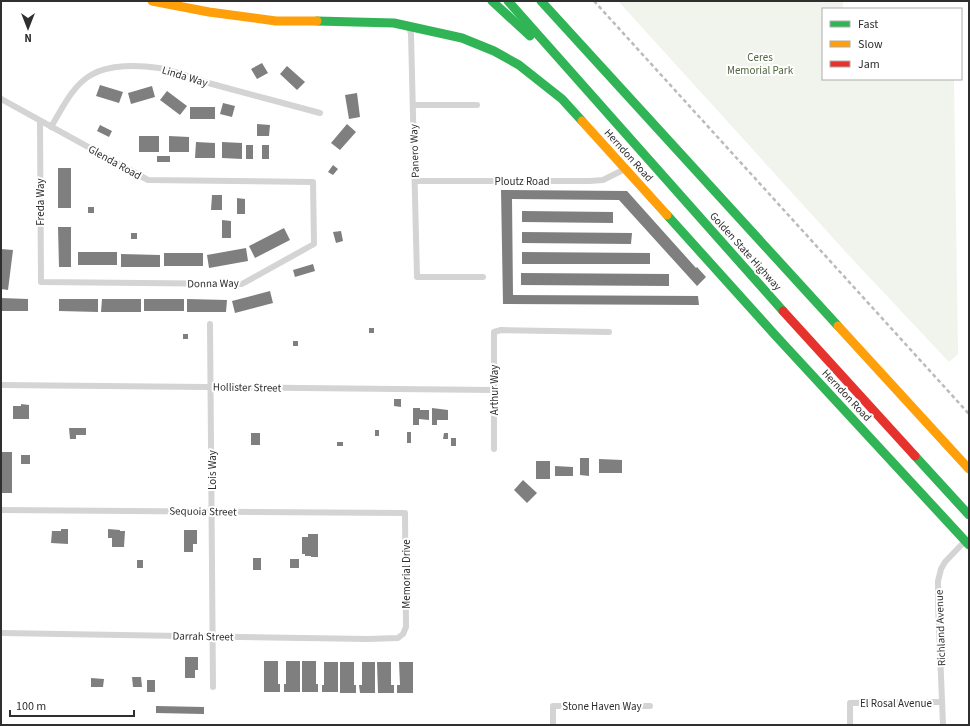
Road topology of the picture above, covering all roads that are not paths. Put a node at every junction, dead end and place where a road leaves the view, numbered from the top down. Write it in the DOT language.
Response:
graph roads {
  1 [pos="152,1"];
  2 [pos="492,1"];
  3 [pos="508,1"];
  4 [pos="541,1"];
  5 [pos="409,26"];
  6 [pos="580,82"];
  7 [pos="1,99"];
  8 [pos="477,105"];
  9 [pos="413,106"];
  10 [pos="320,113"];
  11 [pos="40,121"];
  12 [pos="51,128"];
  13 [pos="625,169"];
  14 [pos="415,181"];
  15 [pos="313,182"];
  16 [pos="483,277"];
  17 [pos="41,282"];
  18 [pos="210,324"];
  19 [pos="609,332"];
  20 [pos="1,385"];
  21 [pos="211,386"];
  22 [pos="493,390"];
  23 [pos="494,449"];
  24 [pos="969,469"];
  25 [pos="1,510"];
  26 [pos="212,511"];
  27 [pos="405,513"];
  28 [pos="969,515"];
  29 [pos="967,543"];
  30 [pos="1,633"];
  31 [pos="404,634"];
  32 [pos="213,636"];
  33 [pos="213,687"];
  34 [pos="942,702"];
  35 [pos="650,706"];
  36 [pos="552,725"];
  37 [pos="850,725"];
  38 [pos="943,725"];
  1 -- 5 [label="main road, Herndon Road"];
  2 -- 6 [label="main road"];
  3 -- 6 [label="main road, Golden State Highway"];
  4 -- 24 [label="main road, Golden State Highway"];
  5 -- 9 [label="street, Panero Way"];
  5 -- 13 [label="main road, Herndon Road"];
  6 -- 28 [label="main road, Golden State Highway"];
  7 -- 11 [label="street, Glenda Road"];
  8 -- 9 [label="street"];
  9 -- 14 [label="street, Panero Way"];
  10 -- 12 [label="street, Linda Way"];
  11 -- 12 [label="street, Glenda Road"];
  11 -- 17 [label="street, Freda Way"];
  12 -- 15 [label="street, Glenda Road"];
  13 -- 14 [label="street, Ploutz Road"];
  13 -- 29 [label="main road, Herndon Road"];
  14 -- 16 [label="street, Panero Way"];
  15 -- 17 [label="street, Donna Way"];
  18 -- 21 [label="street, Lois Way"];
  19 -- 22 [label="street, Arthur Way"];
  20 -- 21 [label="street, Hollister Street"];
  21 -- 22 [label="street, Hollister Street"];
  21 -- 26 [label="street, Lois Way"];
  22 -- 23 [label="street, Arthur Way"];
  25 -- 26 [label="street, Sequoia Street"];
  26 -- 27 [label="street, Sequoia Street"];
  26 -- 32 [label="street, Lois Way"];
  27 -- 31 [label="street, Memorial Drive"];
  29 -- 34 [label="street, Richland Avenue"];
  30 -- 32 [label="street, Darrah Street"];
  31 -- 32 [label="street, Darrah Street"];
  32 -- 33 [label="street, Lois Way"];
  34 -- 37 [label="street, El Rosal Avenue"];
  34 -- 38 [label="street, Richland Avenue"];
  35 -- 36 [label="street, Stone Haven Way"];
}
